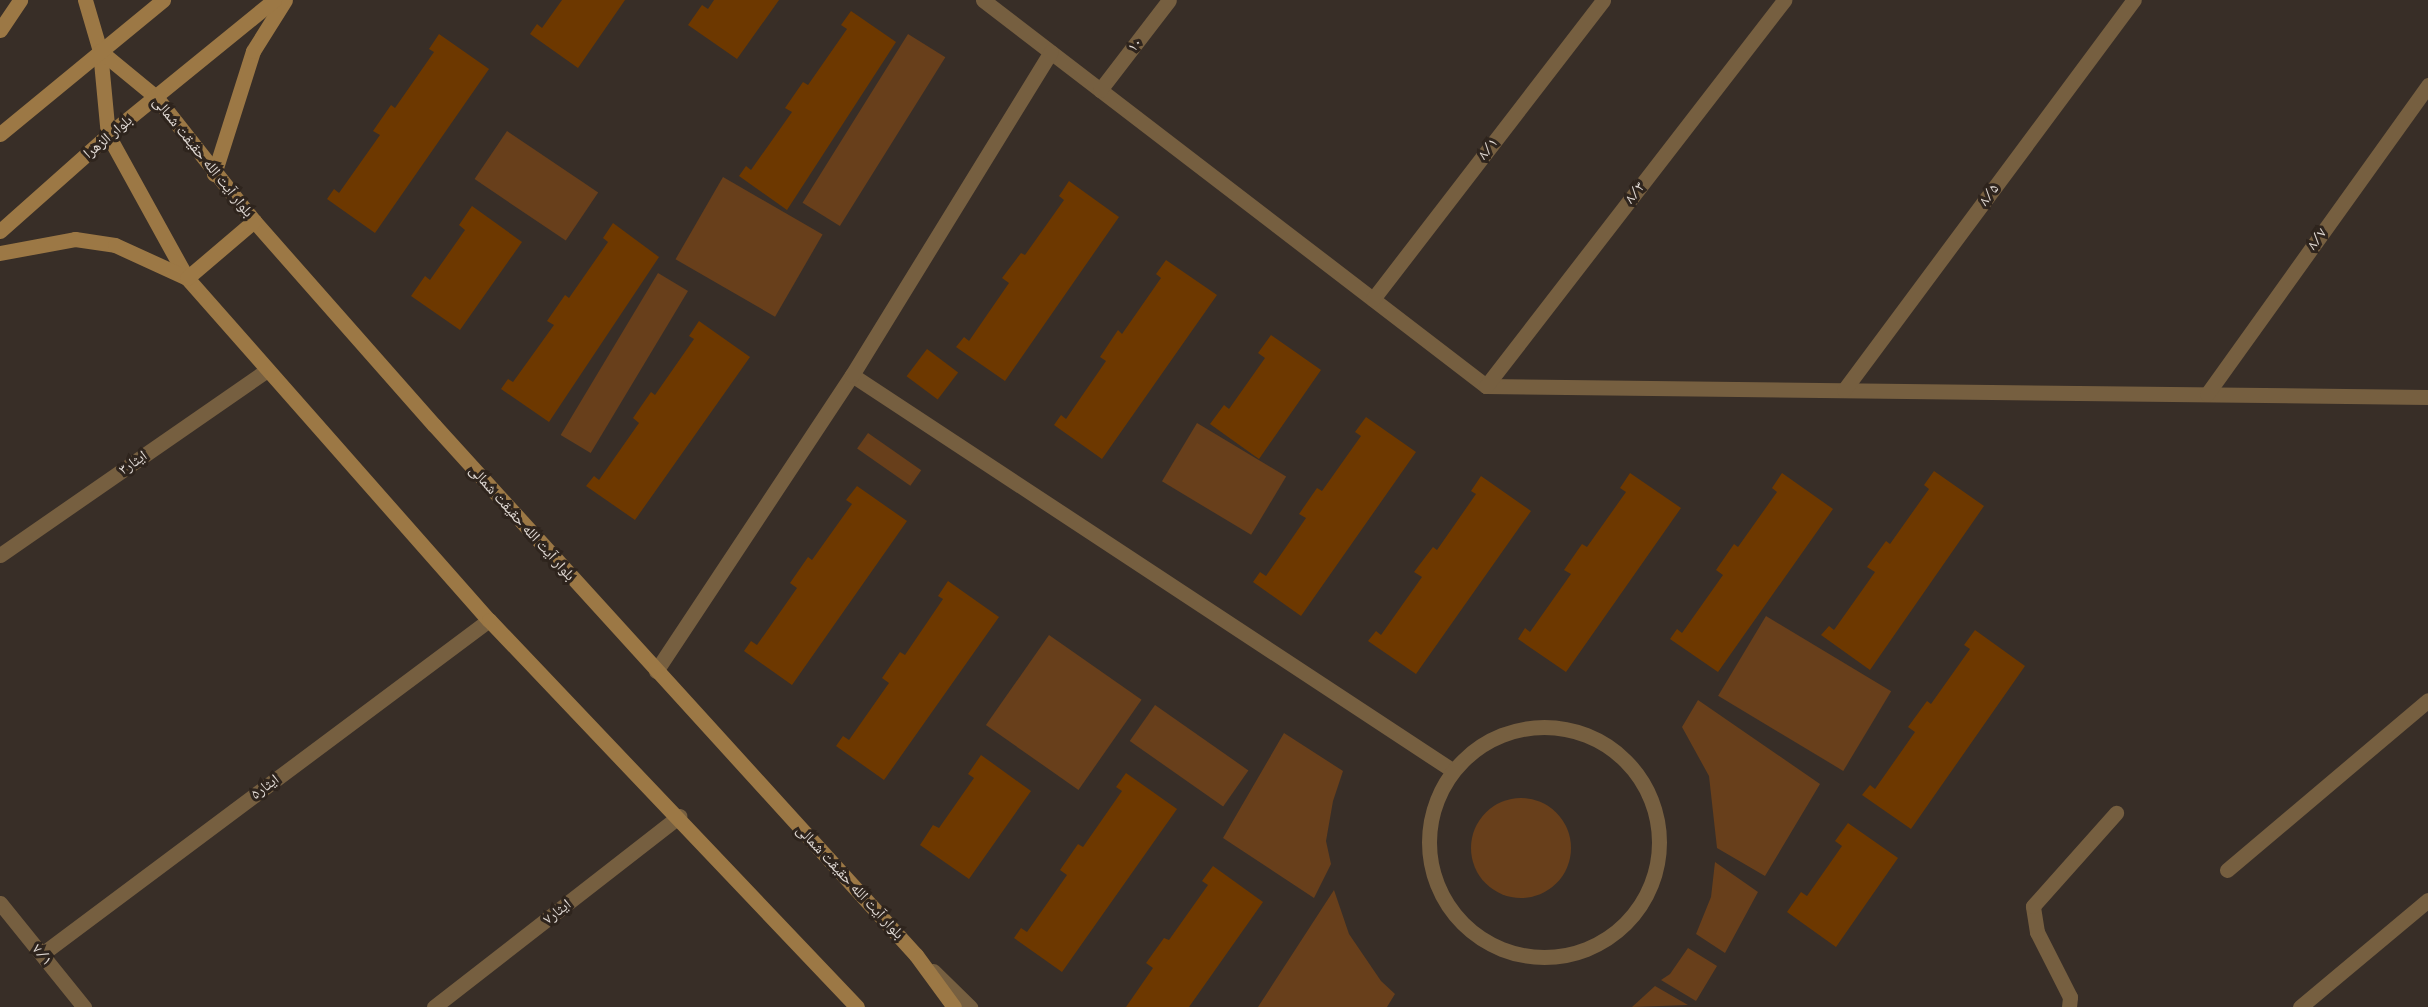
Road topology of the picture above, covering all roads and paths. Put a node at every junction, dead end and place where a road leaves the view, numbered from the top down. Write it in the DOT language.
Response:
graph roads {
  1 [pos="20,0"];
  2 [pos="85,0"];
  3 [pos="163,0"];
  4 [pos="274,0"];
  5 [pos="285,0"];
  6 [pos="983,0"];
  7 [pos="1169,0"];
  8 [pos="1603,0"];
  9 [pos="1784,0"];
  10 [pos="2134,0"];
  11 [pos="0,30"];
  12 [pos="100,51"];
  13 [pos="1051,52"];
  14 [pos="2428,85"];
  15 [pos="1100,90"];
  16 [pos="156,97"];
  17 [pos="0,134"];
  18 [pos="108,135"];
  19 [pos="214,174"];
  20 [pos="254,221"];
  21 [pos="0,231"];
  22 [pos="0,253"];
  23 [pos="187,278"];
  24 [pos="1372,299"];
  25 [pos="266,371"];
  26 [pos="852,375"];
  27 [pos="1486,386"];
  28 [pos="1844,390"];
  29 [pos="2206,394"];
  30 [pos="2428,397"];
  31 [pos="0,555"];
  32 [pos="489,620"];
  33 [pos="656,671"];
  34 [pos="2428,700"];
  35 [pos="1452,770"];
  36 [pos="2116,813"];
  37 [pos="679,816"];
  38 [pos="2227,870"];
  39 [pos="2428,900"];
  40 [pos="0,903"];
  41 [pos="42,954"];
  42 [pos="916,955"];
  43 [pos="84,1007"];
  44 [pos="434,1007"];
  45 [pos="856,1007"];
  46 [pos="954,1007"];
  47 [pos="970,1007"];
  48 [pos="2069,1007"];
  49 [pos="2300,1007"];
  1 -- 11 [label="main road"];
  2 -- 12 [label="main road"];
  3 -- 12 [label="main road"];
  4 -- 16 [label="main road, بلوار الزهرا"];
  5 -- 19 [label="main road"];
  6 -- 13 [label="street"];
  7 -- 15 [label="street, ۱۰"];
  8 -- 24 [label="street, ۸/۱"];
  9 -- 27 [label="street, ۸/۳"];
  10 -- 28 [label="street, ۸/۵"];
  12 -- 16 [label="main road, بلوار آیت الله حقیقت شمالی"];
  12 -- 17 [label="main road"];
  12 -- 18 [label="main road"];
  13 -- 15 [label="street"];
  13 -- 26 [label="street"];
  14 -- 29 [label="street, ۸/۷"];
  15 -- 24 [label="street"];
  16 -- 18 [label="main road, بلوار الزهرا"];
  16 -- 19 [label="main road, بلوار آیت الله حقیقت شمالی"];
  18 -- 21 [label="main road, بلوار الزهرا"];
  18 -- 23 [label="main road"];
  19 -- 20 [label="main road, بلوار آیت الله حقیقت شمالی"];
  20 -- 23 [label="main road"];
  20 -- 33 [label="main road, بلوار آیت الله حقیقت شمالی"];
  22 -- 23 [label="main road"];
  23 -- 25 [label="main road"];
  24 -- 27 [label="street"];
  25 -- 31 [label="street, ایثار۳"];
  25 -- 32 [label="main road"];
  26 -- 33 [label="street"];
  26 -- 35 [label="street"];
  27 -- 28 [label="street"];
  28 -- 29 [label="street"];
  29 -- 30 [label="street"];
  32 -- 37 [label="main road"];
  32 -- 41 [label="street, ایثار۵"];
  33 -- 42 [label="main road, بلوار آیت الله حقیقت شمالی"];
  34 -- 38 [label="street"];
  35 -- 35 [label="street"];
  36 -- 48 [label="street"];
  37 -- 44 [label="street, ایثار۷"];
  37 -- 45 [label="main road"];
  39 -- 49 [label="street"];
  40 -- 41 [label="street, ۷/۱"];
  41 -- 43 [label="street, ۷/۱"];
  42 -- 46 [label="main road, بلوار آیت الله حقیقت شمالی"];
  42 -- 47 [label="street"];
}
